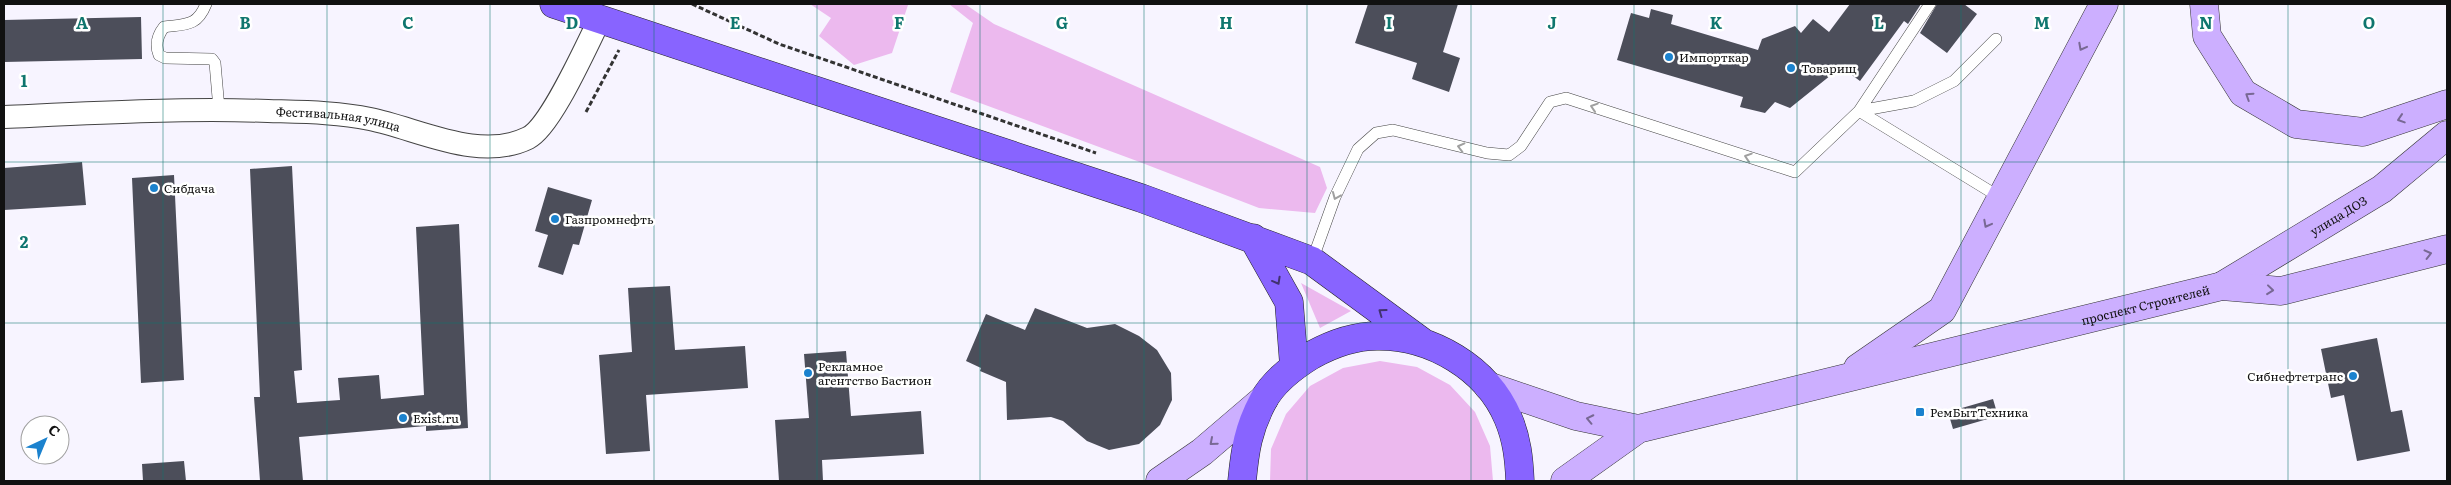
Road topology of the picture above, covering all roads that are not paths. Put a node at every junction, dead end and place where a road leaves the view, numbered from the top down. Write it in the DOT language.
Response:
graph roads {
  1 [pos="206,4"];
  2 [pos="554,4"];
  3 [pos="1930,4"];
  4 [pos="2104,4"];
  5 [pos="2204,4"];
  6 [pos="600,19"];
  7 [pos="1996,39"];
  8 [pos="2447,104"];
  9 [pos="220,109"];
  10 [pos="1859,110"];
  11 [pos="4,117"];
  12 [pos="2447,136"];
  13 [pos="2001,198"];
  14 [pos="1253,238"];
  15 [pos="2447,249"];
  16 [pos="1312,261"];
  17 [pos="2222,286"];
  18 [pos="1421,341"];
  19 [pos="1294,366"];
  20 [pos="1844,377"];
  21 [pos="1488,386"];
  22 [pos="1264,399"];
  23 [pos="1638,429"];
  24 [pos="1160,481"];
  25 [pos="1242,481"];
  26 [pos="1520,481"];
  27 [pos="1565,481"];
  1 -- 9 [label="lane"];
  2 -- 6 [label="main road"];
  3 -- 10 [label="lane"];
  4 -- 13 [label="main road, one-way"];
  8 -- 5 [label="main road, one-way"];
  6 -- 9 [label="street, Фестивальная улица"];
  6 -- 14 [label="main road"];
  7 -- 10 [label="lane"];
  9 -- 11 [label="street, Фестивальная улица"];
  10 -- 13 [label="lane"];
  10 -- 16 [label="lane, one-way"];
  12 -- 17 [label="main road, улица ДОЗ"];
  13 -- 20 [label="main road, one-way"];
  14 -- 16 [label="main road"];
  14 -- 19 [label="main road, one-way"];
  17 -- 15 [label="main road, проспект Строителей, one-way"];
  18 -- 16 [label="main road, one-way"];
  17 -- 20 [label="main road, проспект Строителей"];
  18 -- 19 [label="main road"];
  18 -- 21 [label="main road"];
  19 -- 22 [label="main road"];
  20 -- 23 [label="main road, проспект Строителей"];
  23 -- 21 [label="main road, one-way"];
  21 -- 26 [label="main road"];
  22 -- 24 [label="main road, one-way"];
  22 -- 25 [label="main road"];
  23 -- 27 [label="main road"];
}
